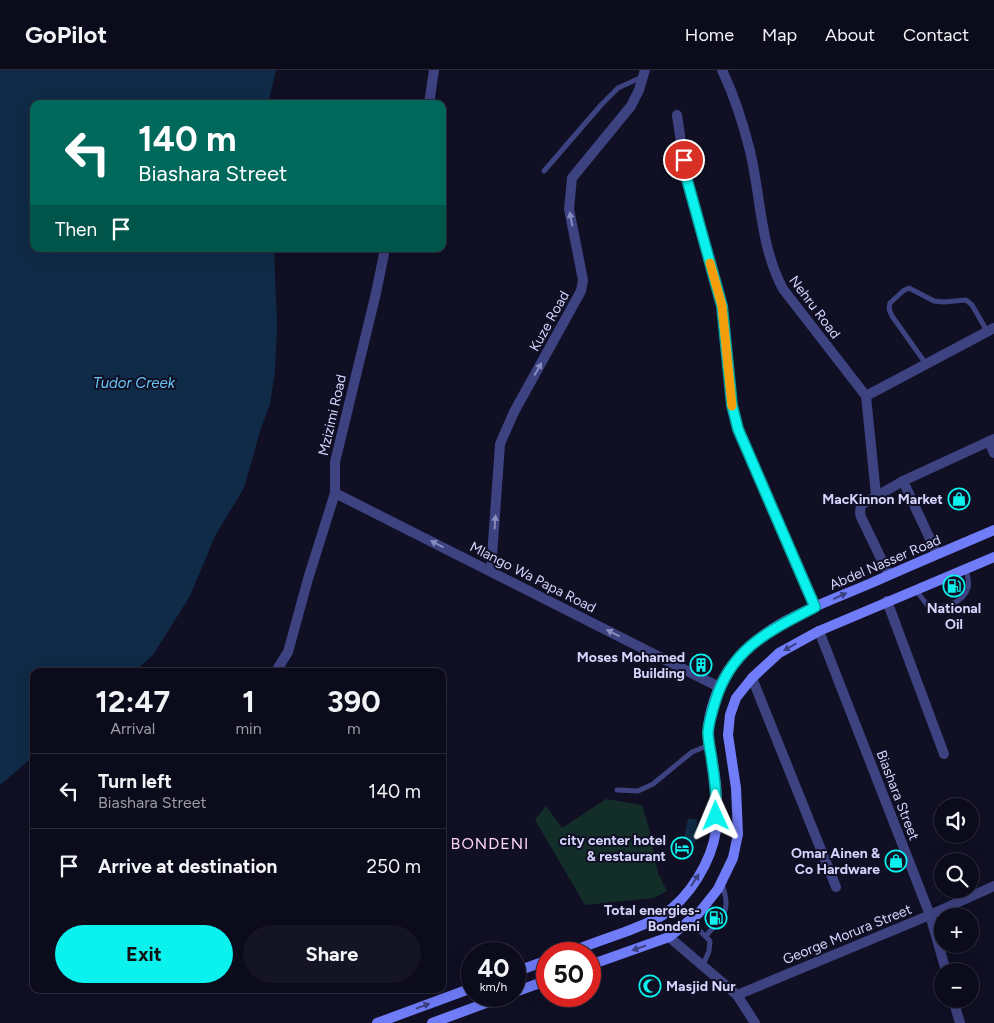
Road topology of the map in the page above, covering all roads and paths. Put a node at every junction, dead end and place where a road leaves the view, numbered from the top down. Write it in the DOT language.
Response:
graph roads {
  1 [pos="434,70"];
  2 [pos="722,70"];
  3 [pos="644,73"];
  4 [pos="430,100"];
  5 [pos="677,116"];
  6 [pos="544,171"];
  7 [pos="384,252"];
  8 [pos="991,329"];
  9 [pos="926,364"];
  10 [pos="866,396"];
  11 [pos="991,440"];
  12 [pos="994,453"];
  13 [pos="903,481"];
  14 [pos="335,493"];
  15 [pos="876,496"];
  16 [pos="994,530"];
  17 [pos="937,554"];
  18 [pos="994,556"];
  19 [pos="966,568"];
  20 [pos="491,571"];
  21 [pos="889,575"];
  22 [pos="915,589"];
  23 [pos="887,601"];
  24 [pos="815,607"];
  25 [pos="819,632"];
  26 [pos="278,668"];
  27 [pos="752,678"];
  28 [pos="719,687"];
  29 [pos="709,745"];
  30 [pos="944,754"];
  31 [pos="617,790"];
  32 [pos="721,882"];
  33 [pos="994,886"];
  34 [pos="836,887"];
  35 [pos="930,915"];
  36 [pos="690,921"];
  37 [pos="706,936"];
  38 [pos="669,937"];
  39 [pos="597,942"];
  40 [pos="601,961"];
  41 [pos="944,963"];
  42 [pos="703,965"];
  43 [pos="461,993"];
  44 [pos="737,995"];
  45 [pos="475,1007"];
  46 [pos="956,1008"];
  47 [pos="394,1020"];
  48 [pos="377,1023"];
  49 [pos="432,1023"];
  50 [pos="755,1023"];
  51 [pos="960,1023"];
  1 -- 4 [label="street"];
  2 -- 10 [label="street, Nehru Road"];
  3 -- 6 [label="lane"];
  20 -- 3 [label="street, Kuze Road, one-way"];
  5 -- 24 [label="street"];
  7 -- 14 [label="street, Mzizimi Road"];
  8 -- 9 [label="street"];
  8 -- 9 [label="lane"];
  9 -- 10 [label="street"];
  10 -- 15 [label="street"];
  11 -- 12 [label="street"];
  11 -- 13 [label="street"];
  13 -- 15 [label="street"];
  13 -- 17 [label="street"];
  20 -- 14 [label="street, Mlango Wa Papa Road, one-way"];
  14 -- 26 [label="street, Mzizimi Road"];
  15 -- 21 [label="street"];
  16 -- 17 [label="main road, Abdel Nasser Road"];
  17 -- 21 [label="main road, Abdel Nasser Road"];
  18 -- 19 [label="main road"];
  19 -- 22 [label="main road"];
  19 -- 22 [label="lane"];
  28 -- 20 [label="street, Mlango Wa Papa Road, one-way"];
  24 -- 21 [label="main road, Abdel Nasser Road, one-way"];
  22 -- 23 [label="main road"];
  23 -- 25 [label="main road"];
  23 -- 30 [label="street"];
  24 -- 28 [label="main road, Abdel Nasser Road"];
  25 -- 27 [label="main road, one-way"];
  25 -- 35 [label="street, Biashara Street"];
  27 -- 32 [label="main road"];
  27 -- 34 [label="street"];
  28 -- 29 [label="main road, Abdel Nasser Road"];
  29 -- 31 [label="lane"];
  39 -- 29 [label="main road, Abdel Nasser Road, one-way"];
  32 -- 36 [label="main road"];
  32 -- 37 [label="lane"];
  33 -- 35 [label="street, George Morura Street"];
  35 -- 41 [label="street, Biashara Street"];
  35 -- 44 [label="street, George Morura Street"];
  36 -- 37 [label="lane"];
  36 -- 38 [label="main road"];
  37 -- 42 [label="lane"];
  38 -- 40 [label="main road, one-way"];
  38 -- 42 [label="street"];
  42 -- 44 [label="street"];
  47 -- 43 [label="main road, one-way"];
  44 -- 50 [label="street"];
  45 -- 49 [label="main road"];
  46 -- 51 [label="street"];
  47 -- 48 [label="main road"];
}
